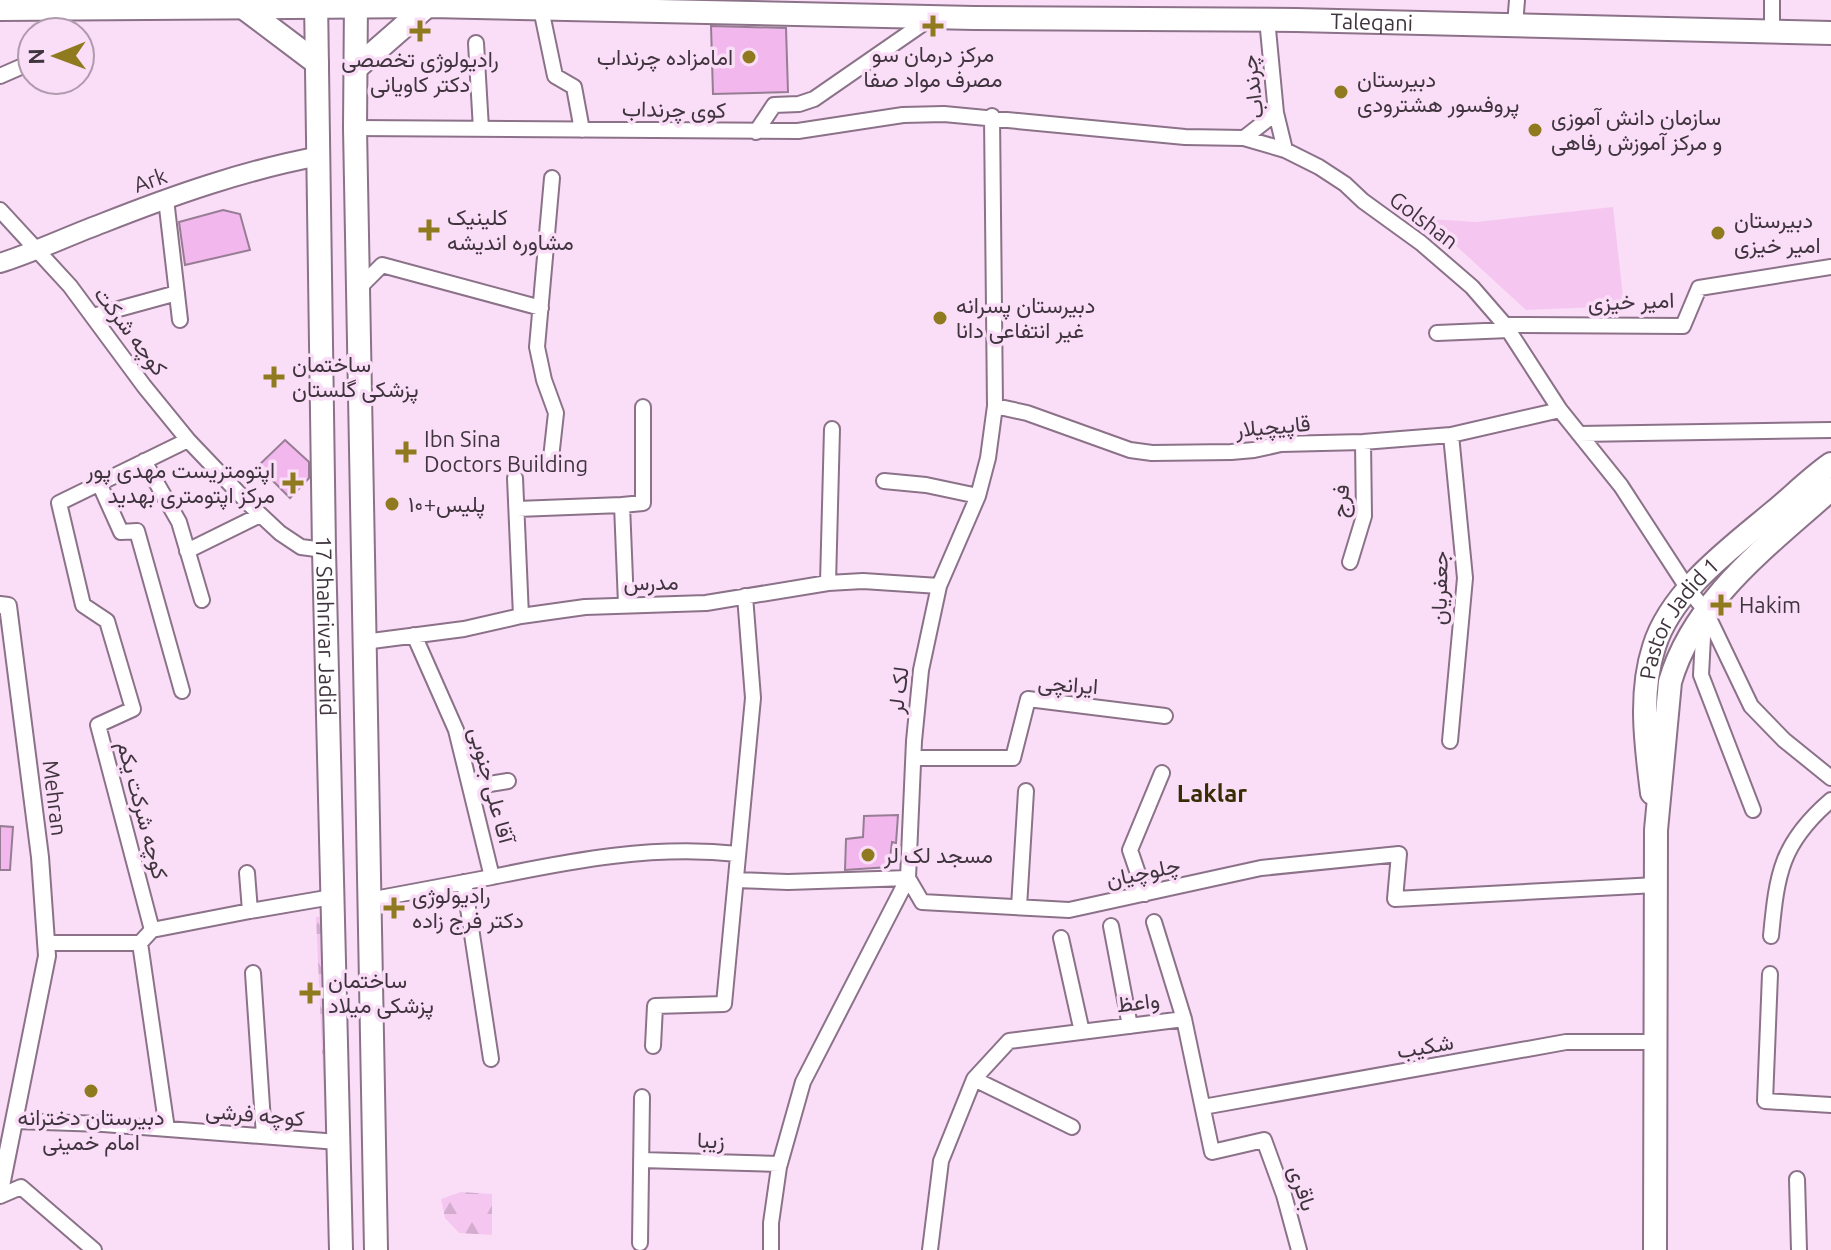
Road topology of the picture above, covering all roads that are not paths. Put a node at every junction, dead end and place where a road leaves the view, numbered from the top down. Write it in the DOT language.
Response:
graph roads {
  1 [pos="1517,0"];
  2 [pos="1772,0"];
  3 [pos="316,3"];
  4 [pos="356,3"];
  5 [pos="422,3"];
  6 [pos="162,4"];
  7 [pos="237,4"];
  8 [pos="618,5"];
  9 [pos="0,9"];
  10 [pos="541,9"];
  11 [pos="979,9"];
  12 [pos="933,17"];
  13 [pos="1267,19"];
  14 [pos="1515,25"];
  15 [pos="1772,31"];
  16 [pos="1831,33"];
  17 [pos="476,43"];
  18 [pos="317,63"];
  19 [pos="355,69"];
  20 [pos="1276,113"];
  21 [pos="992,116"];
  22 [pos="355,128"];
  23 [pos="481,129"];
  24 [pos="582,130"];
  25 [pos="756,132"];
  26 [pos="1244,138"];
  27 [pos="1285,150"];
  28 [pos="320,156"];
  29 [pos="552,178"];
  30 [pos="166,199"];
  31 [pos="0,210"];
  32 [pos="39,251"];
  33 [pos="0,263"];
  34 [pos="1831,267"];
  35 [pos="358,289"];
  36 [pos="177,293"];
  37 [pos="541,308"];
  38 [pos="93,316"];
  39 [pos="180,320"];
  40 [pos="1507,328"];
  41 [pos="1437,333"];
  42 [pos="995,406"];
  43 [pos="643,407"];
  44 [pos="1560,410"];
  45 [pos="832,429"];
  46 [pos="1831,430"];
  47 [pos="1579,434"];
  48 [pos="1451,435"];
  49 [pos="188,440"];
  50 [pos="1363,442"];
  51 [pos="551,458"];
  52 [pos="144,461"];
  53 [pos="1831,464"];
  54 [pos="515,478"];
  55 [pos="884,481"];
  56 [pos="99,483"];
  57 [pos="1831,489"];
  58 [pos="978,496"];
  59 [pos="622,505"];
  60 [pos="517,509"];
  61 [pos="260,515"];
  62 [pos="324,550"];
  63 [pos="187,551"];
  64 [pos="1350,562"];
  65 [pos="828,583"];
  66 [pos="939,586"];
  67 [pos="1688,589"];
  68 [pos="745,596"];
  69 [pos="202,600"];
  70 [pos="626,604"];
  71 [pos="0,605"];
  72 [pos="1705,610"];
  73 [pos="521,616"];
  74 [pos="414,635"];
  75 [pos="364,642"];
  76 [pos="182,691"];
  77 [pos="1165,716"];
  78 [pos="1450,741"];
  79 [pos="914,758"];
  80 [pos="1162,773"];
  81 [pos="1831,778"];
  82 [pos="508,781"];
  83 [pos="471,787"];
  84 [pos="1026,791"];
  85 [pos="1831,800"];
  86 [pos="1753,810"];
  87 [pos="1656,830"];
  88 [pos="738,854"];
  89 [pos="247,873"];
  90 [pos="492,877"];
  91 [pos="908,878"];
  92 [pos="736,880"];
  93 [pos="464,882"];
  94 [pos="1656,885"];
  95 [pos="1145,894"];
  96 [pos="332,897"];
  97 [pos="369,900"];
  98 [pos="1019,907"];
  99 [pos="250,911"];
  100 [pos="1154,922"];
  101 [pos="1111,926"];
  102 [pos="152,930"];
  103 [pos="1771,936"];
  104 [pos="1061,938"];
  105 [pos="47,943"];
  106 [pos="140,943"];
  107 [pos="253,973"];
  108 [pos="1770,974"];
  109 [pos="1184,1019"];
  110 [pos="1130,1026"];
  111 [pos="1082,1032"];
  112 [pos="1656,1042"];
  113 [pos="653,1046"];
  114 [pos="491,1059"];
  115 [pos="974,1079"];
  116 [pos="642,1097"];
  117 [pos="1831,1105"];
  118 [pos="1203,1107"];
  119 [pos="15,1121"];
  120 [pos="1072,1127"];
  121 [pos="167,1129"];
  122 [pos="264,1136"];
  123 [pos="1264,1140"];
  124 [pos="338,1142"];
  125 [pos="641,1160"];
  126 [pos="780,1164"];
  127 [pos="1797,1179"];
  128 [pos="0,1194"];
  129 [pos="640,1243"];
  130 [pos="94,1250"];
  131 [pos="341,1250"];
  132 [pos="376,1250"];
  133 [pos="771,1250"];
  134 [pos="930,1250"];
  135 [pos="1299,1250"];
  136 [pos="1655,1250"];
  137 [pos="1799,1250"];
  1 -- 14 [label="street"];
  2 -- 15 [label="street"];
  3 -- 4 [label="main road, Taleqani"];
  3 -- 7 [label="main road, Taleqani"];
  3 -- 18 [label="main road, 17 Shahrivar Jadid"];
  4 -- 5 [label="main road, Taleqani"];
  4 -- 19 [label="main road, 17 Shahrivar Jadid"];
  5 -- 10 [label="main road, Taleqani"];
  5 -- 19 [label="main road"];
  6 -- 7 [label="main road, Taleqani"];
  6 -- 9 [label="main road, Taleqani"];
  7 -- 18 [label="main road"];
  8 -- 10 [label="main road, Taleqani"];
  8 -- 12 [label="main road, Taleqani"];
  10 -- 24 [label="street"];
  11 -- 12 [label="main road, Taleqani"];
  11 -- 13 [label="main road, Taleqani"];
  12 -- 25 [label="street"];
  13 -- 14 [label="main road, Taleqani"];
  13 -- 20 [label="street, چرنداب"];
  14 -- 15 [label="main road, Taleqani"];
  15 -- 16 [label="main road, Taleqani"];
  17 -- 23 [label="street"];
  18 -- 28 [label="main road, 17 Shahrivar Jadid"];
  19 -- 22 [label="main road, 17 Shahrivar Jadid"];
  20 -- 26 [label="street"];
  20 -- 27 [label="street, چرنداب"];
  21 -- 25 [label="street, کوی چرنداب"];
  21 -- 26 [label="street, Golshan"];
  21 -- 42 [label="street, لک لر"];
  22 -- 23 [label="street, کوی چرنداب"];
  22 -- 35 [label="main road, 17 Shahrivar Jadid"];
  23 -- 24 [label="street, کوی چرنداب"];
  24 -- 25 [label="street, کوی چرنداب"];
  26 -- 27 [label="street, Golshan"];
  27 -- 40 [label="street, Golshan"];
  28 -- 30 [label="main road, Ark"];
  28 -- 62 [label="main road, 17 Shahrivar Jadid"];
  29 -- 37 [label="street"];
  30 -- 32 [label="main road, Ark"];
  30 -- 36 [label="street"];
  31 -- 32 [label="street, کوچه شرکت"];
  32 -- 33 [label="main road, Ark"];
  32 -- 38 [label="street, کوچه شرکت"];
  34 -- 40 [label="street, امیر خیزی"];
  35 -- 37 [label="street"];
  35 -- 75 [label="main road, 17 Shahrivar Jadid"];
  36 -- 38 [label="street"];
  36 -- 39 [label="street"];
  37 -- 51 [label="street"];
  38 -- 49 [label="street, کوچه شرکت"];
  40 -- 41 [label="street"];
  40 -- 44 [label="street, Golshan"];
  42 -- 50 [label="street, قاپیچیلار"];
  42 -- 58 [label="street, لک لر"];
  43 -- 59 [label="street"];
  44 -- 47 [label="street, Golshan"];
  44 -- 48 [label="street, قاپیچیلار"];
  45 -- 65 [label="street"];
  46 -- 47 [label="street"];
  47 -- 67 [label="street, Golshan"];
  48 -- 50 [label="street, قاپیچیلار"];
  48 -- 78 [label="street, جعفریان"];
  49 -- 52 [label="street"];
  49 -- 61 [label="street, کوچه شرکت"];
  50 -- 64 [label="street, فرج"];
  52 -- 56 [label="street"];
  52 -- 63 [label="street"];
  53 -- 67 [label="main road, Pastor Jadid 1"];
  54 -- 60 [label="street"];
  55 -- 58 [label="street"];
  56 -- 76 [label="street"];
  56 -- 102 [label="street, کوچه شرکت یکم"];
  57 -- 72 [label="main road, Pastor Jadid 1"];
  58 -- 66 [label="street, لک لر"];
  59 -- 60 [label="street"];
  59 -- 70 [label="street"];
  60 -- 73 [label="street"];
  61 -- 62 [label="street, کوچه شرکت"];
  61 -- 63 [label="street"];
  62 -- 96 [label="main road, 17 Shahrivar Jadid"];
  63 -- 69 [label="street"];
  65 -- 66 [label="street, مدرس"];
  65 -- 68 [label="street, مدرس"];
  66 -- 79 [label="street, لک لر"];
  67 -- 72 [label="street, Golshan"];
  67 -- 87 [label="main road, Pastor Jadid 1"];
  68 -- 70 [label="street, مدرس"];
  68 -- 88 [label="street"];
  70 -- 73 [label="street, مدرس"];
  71 -- 105 [label="street, Mehran"];
  72 -- 81 [label="street"];
  72 -- 86 [label="street"];
  72 -- 87 [label="main road, Pastor Jadid 1"];
  73 -- 74 [label="street, مدرس"];
  74 -- 75 [label="street, مدرس"];
  74 -- 83 [label="street, آقا علی جنوبی"];
  75 -- 97 [label="main road, 17 Shahrivar Jadid"];
  77 -- 79 [label="street, ایرانچی"];
  79 -- 91 [label="street, لک لر"];
  80 -- 95 [label="street"];
  82 -- 83 [label="street"];
  83 -- 90 [label="street, آقا علی جنوبی"];
  84 -- 98 [label="street"];
  85 -- 103 [label="street"];
  87 -- 94 [label="main road, Pastor Jadid 1"];
  88 -- 90 [label="street"];
  88 -- 92 [label="street"];
  89 -- 99 [label="street"];
  90 -- 93 [label="street, آقا علی جنوبی"];
  91 -- 92 [label="street"];
  91 -- 98 [label="street, چلوچیان"];
  91 -- 126 [label="street, لک لر"];
  92 -- 113 [label="street"];
  93 -- 97 [label="street, آقا علی جنوبی"];
  93 -- 114 [label="street"];
  94 -- 95 [label="street, چلوچیان"];
  94 -- 112 [label="main road, Pastor Jadid 1"];
  95 -- 98 [label="street, چلوچیان"];
  96 -- 99 [label="street"];
  96 -- 124 [label="main road, 17 Shahrivar Jadid"];
  97 -- 132 [label="main road, 17 Shahrivar Jadid"];
  99 -- 102 [label="street"];
  100 -- 109 [label="street"];
  101 -- 110 [label="street"];
  102 -- 106 [label="street"];
  104 -- 111 [label="street"];
  105 -- 106 [label="street"];
  105 -- 119 [label="street, Mehran"];
  106 -- 121 [label="street"];
  107 -- 122 [label="street"];
  108 -- 117 [label="street"];
  109 -- 110 [label="street, واعظ"];
  109 -- 118 [label="street, واعظ"];
  110 -- 111 [label="street, واعظ"];
  111 -- 115 [label="street, واعظ"];
  112 -- 118 [label="street, شکیب"];
  112 -- 136 [label="main road, Pastor Jadid 1"];
  115 -- 120 [label="street"];
  115 -- 134 [label="street, واعظ"];
  116 -- 125 [label="street"];
  118 -- 123 [label="street, واعظ"];
  119 -- 121 [label="street, کوچه فرشی"];
  119 -- 128 [label="street, Mehran"];
  121 -- 122 [label="street, کوچه فرشی"];
  122 -- 124 [label="street, کوچه فرشی"];
  123 -- 135 [label="street, باقری"];
  124 -- 131 [label="main road, 17 Shahrivar Jadid"];
  125 -- 126 [label="street, زیبا"];
  125 -- 129 [label="street"];
  126 -- 133 [label="street, لک لر"];
  127 -- 137 [label="street"];
  128 -- 130 [label="street"];
}
